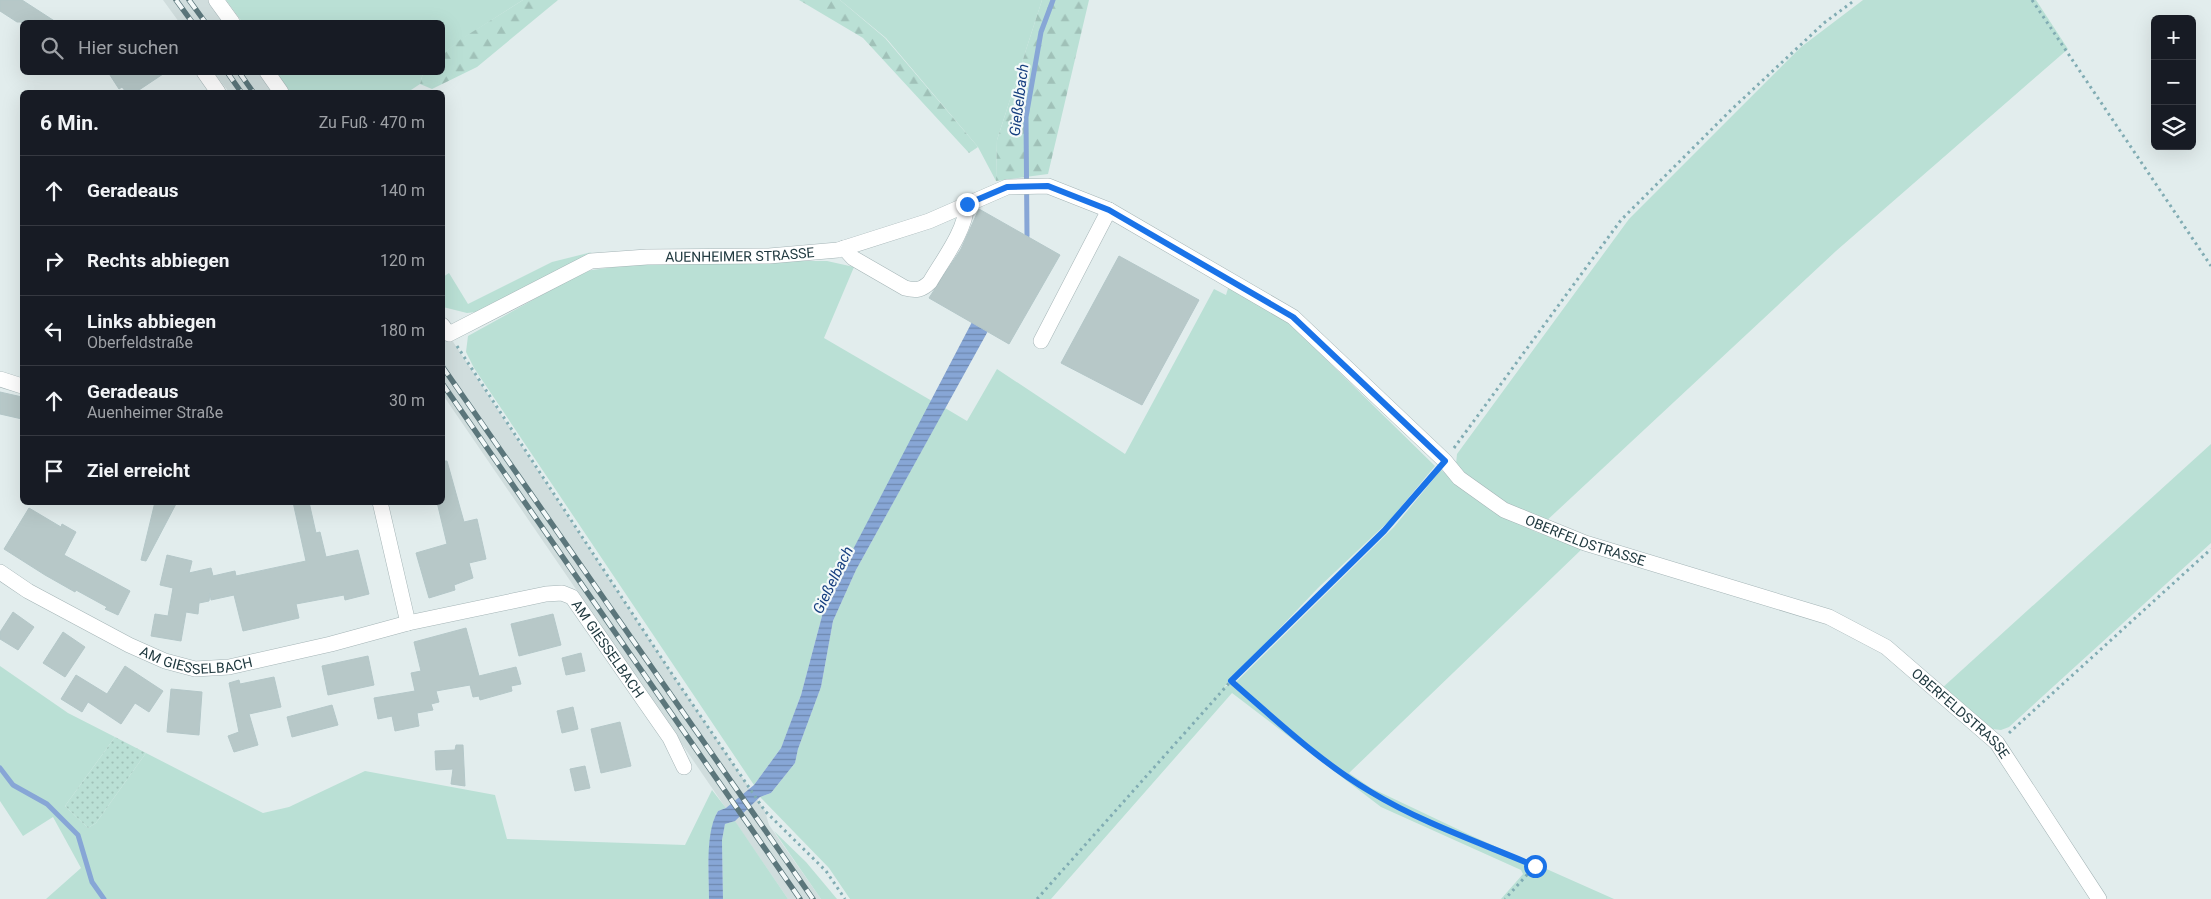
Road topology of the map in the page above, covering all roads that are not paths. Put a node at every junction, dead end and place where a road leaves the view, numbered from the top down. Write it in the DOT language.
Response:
graph roads {
  1 [pos="216,0"];
  2 [pos="231,20"];
  3 [pos="206,75"];
  4 [pos="269,75"];
  5 [pos="217,90"];
  6 [pos="280,90"];
  7 [pos="1048,186"];
  8 [pos="967,204"];
  9 [pos="1109,210"];
  10 [pos="844,248"];
  11 [pos="446,329"];
  12 [pos="1042,341"];
  13 [pos="0,379"];
  14 [pos="20,385"];
  15 [pos="381,505"];
  16 [pos="0,572"];
  17 [pos="408,623"];
  18 [pos="684,767"];
  19 [pos="2099,899"];
  1 -- 2 [label="street"];
  3 -- 5 [label="street"];
  4 -- 6 [label="street"];
  7 -- 8 [label="street, AUENHEIMER STRASSE"];
  7 -- 9 [label="street, OBERFELDSTRASSE"];
  8 -- 10 [label="street, AUENHEIMER STRASSE"];
  8 -- 10 [label="street"];
  9 -- 12 [label="street"];
  9 -- 19 [label="street, OBERFELDSTRASSE"];
  10 -- 11 [label="street, AUENHEIMER STRASSE"];
  13 -- 14 [label="street"];
  15 -- 17 [label="street"];
  16 -- 17 [label="street, AM GIESSELBACH"];
  17 -- 18 [label="street, AM GIESSELBACH"];
}
